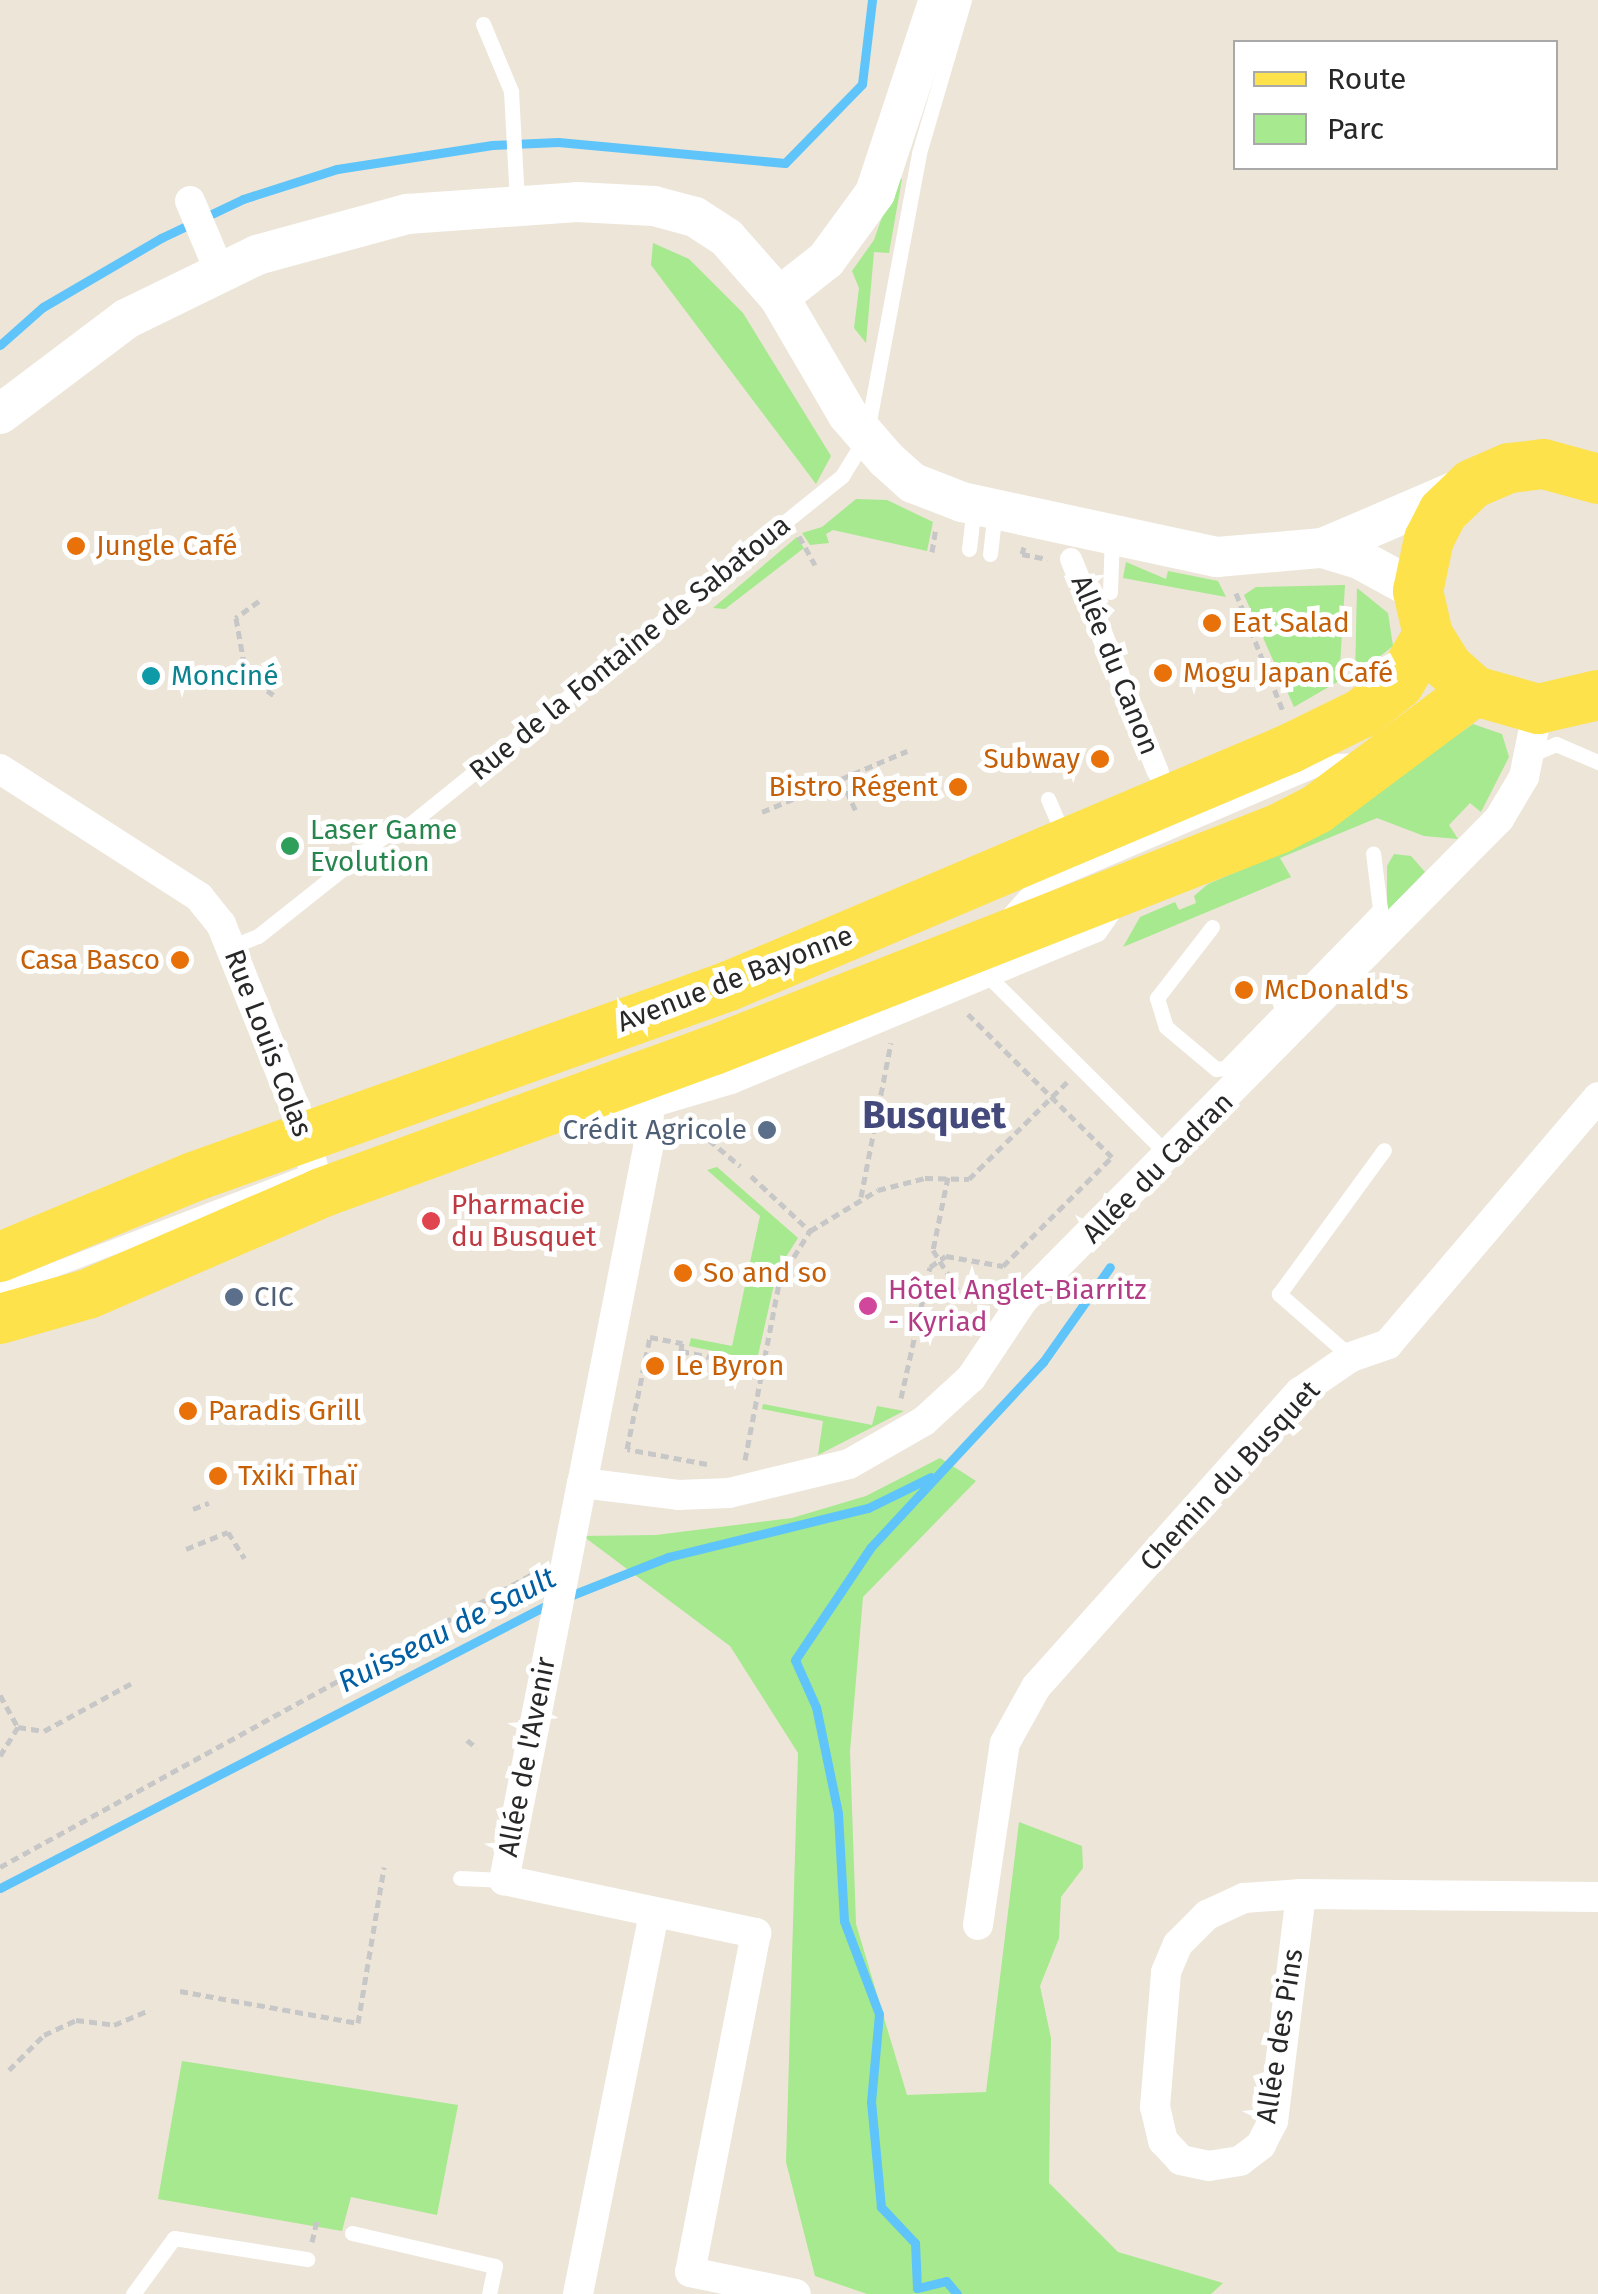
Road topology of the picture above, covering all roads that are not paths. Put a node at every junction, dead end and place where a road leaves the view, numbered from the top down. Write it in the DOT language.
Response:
graph roads {
  1 [pos="939,0"];
  2 [pos="964,0"];
  3 [pos="484,24"];
  4 [pos="516,184"];
  5 [pos="190,201"];
  6 [pos="213,254"];
  7 [pos="779,297"];
  8 [pos="0,414"];
  9 [pos="866,437"];
  10 [pos="1591,467"];
  11 [pos="1472,484"];
  12 [pos="969,511"];
  13 [pos="1112,535"];
  14 [pos="1323,548"];
  15 [pos="968,549"];
  16 [pos="990,554"];
  17 [pos="1072,559"];
  18 [pos="1110,592"];
  19 [pos="1423,613"];
  20 [pos="1475,690"];
  21 [pos="1598,695"];
  22 [pos="1362,713"];
  23 [pos="1534,732"];
  24 [pos="1359,760"];
  25 [pos="1598,762"];
  26 [pos="0,768"];
  27 [pos="1158,772"];
  28 [pos="1373,853"];
  29 [pos="1030,891"];
  30 [pos="1118,892"];
  31 [pos="1212,927"];
  32 [pos="233,946"];
  33 [pos="985,973"];
  34 [pos="1598,1097"];
  35 [pos="649,1106"];
  36 [pos="1384,1150"];
  37 [pos="1170,1157"];
  38 [pos="313,1167"];
  39 [pos="0,1257"];
  40 [pos="0,1290"];
  41 [pos="0,1319"];
  42 [pos="0,1340"];
  43 [pos="1351,1357"];
  44 [pos="582,1482"];
  45 [pos="460,1878"];
  46 [pos="504,1880"];
  47 [pos="1300,1894"];
  48 [pos="1598,1897"];
  49 [pos="654,1913"];
  50 [pos="978,1925"];
  51 [pos="352,2233"];
  52 [pos="308,2260"];
  53 [pos="132,2294"];
  54 [pos="489,2294"];
  55 [pos="578,2294"];
  56 [pos="796,2294"];
  1 -- 7 [label="street"];
  2 -- 9 [label="lane"];
  3 -- 4 [label="lane"];
  4 -- 6 [label="street"];
  4 -- 7 [label="street"];
  5 -- 6 [label="street"];
  6 -- 8 [label="street"];
  7 -- 9 [label="street"];
  9 -- 12 [label="street"];
  9 -- 32 [label="lane, Rue de la Fontaine de Sabatoua"];
  10 -- 11 [label="main road"];
  11 -- 14 [label="street"];
  11 -- 19 [label="main road"];
  12 -- 13 [label="street"];
  12 -- 15 [label="lane"];
  12 -- 16 [label="lane"];
  13 -- 14 [label="street"];
  13 -- 18 [label="lane"];
  14 -- 19 [label="street"];
  17 -- 27 [label="street, Allée du Canon"];
  19 -- 20 [label="main road"];
  19 -- 22 [label="main road, Avenue de Bayonne"];
  20 -- 23 [label="main road"];
  20 -- 24 [label="main road, Avenue de Bayonne"];
  21 -- 23 [label="main road"];
  22 -- 24 [label="lane"];
  22 -- 38 [label="main road, Avenue de Bayonne"];
  23 -- 25 [label="lane"];
  23 -- 37 [label="street, Allée du Cadran"];
  24 -- 29 [label="lane"];
  24 -- 30 [label="main road, Avenue de Bayonne"];
  26 -- 32 [label="street, Rue Louis Colas"];
  28 -- 31 [label="lane"];
  29 -- 38 [label="lane"];
  29 -- 38 [label="lane"];
  30 -- 33 [label="street"];
  30 -- 38 [label="main road, Avenue de Bayonne"];
  32 -- 38 [label="street, Rue Louis Colas"];
  33 -- 35 [label="street"];
  33 -- 37 [label="lane"];
  34 -- 43 [label="street, Chemin du Busquet"];
  35 -- 42 [label="street"];
  35 -- 44 [label="street"];
  36 -- 43 [label="lane"];
  37 -- 44 [label="street, Allée du Cadran"];
  38 -- 39 [label="main road, Avenue de Bayonne"];
  38 -- 40 [label="lane"];
  38 -- 41 [label="main road, Avenue de Bayonne"];
  43 -- 50 [label="street, Chemin du Busquet"];
  44 -- 46 [label="street, Allée de l'Avenir"];
  45 -- 46 [label="lane"];
  46 -- 49 [label="street, Allée de l'Avenir"];
  47 -- 47 [label="street, Allée des Pins"];
  47 -- 48 [label="street, Allée des Pins"];
  49 -- 55 [label="street"];
  49 -- 56 [label="street, Allée de l'Avenir"];
  51 -- 54 [label="lane"];
  52 -- 53 [label="lane"];
}
